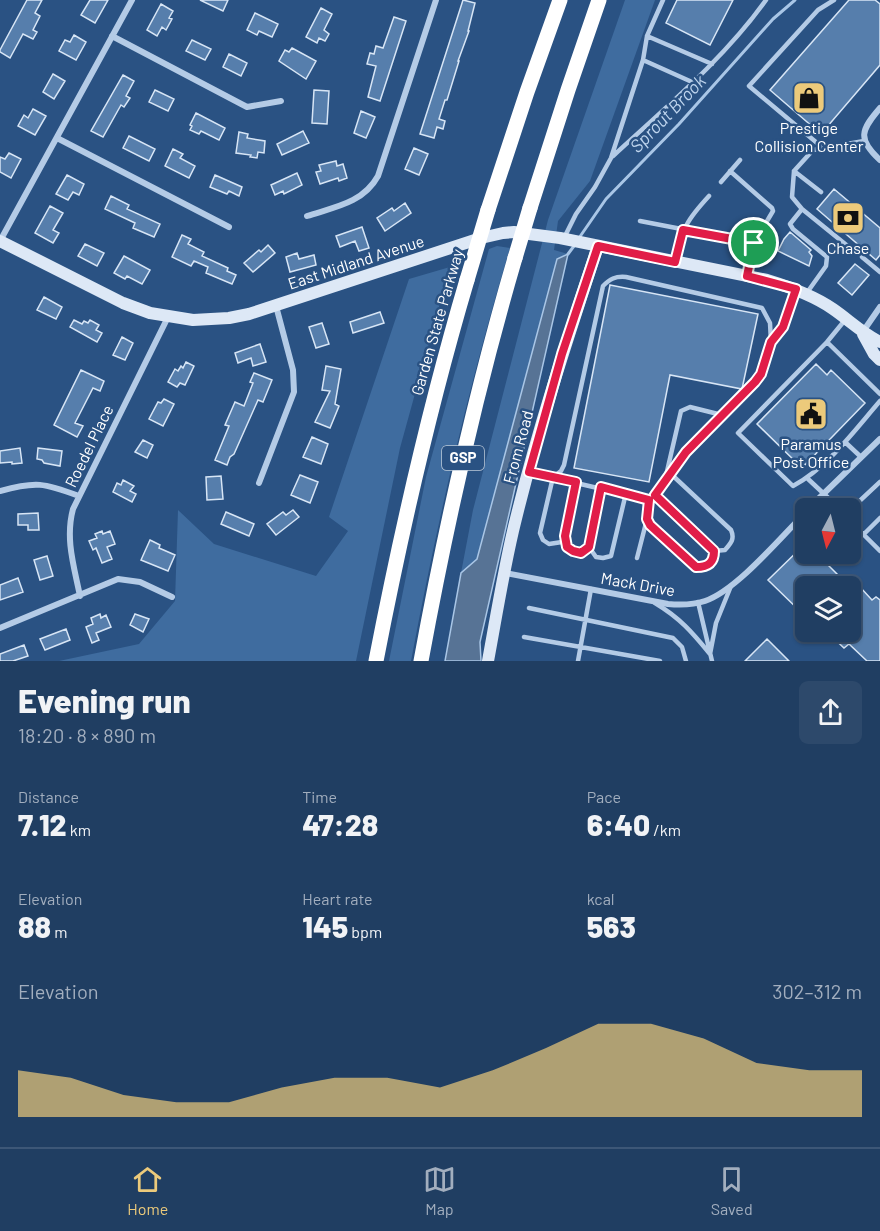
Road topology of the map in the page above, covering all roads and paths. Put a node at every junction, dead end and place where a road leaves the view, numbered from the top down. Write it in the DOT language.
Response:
graph roads {
  1 [pos="132,0"];
  2 [pos="436,0"];
  3 [pos="560,0"];
  4 [pos="599,0"];
  5 [pos="663,0"];
  6 [pos="766,0"];
  7 [pos="834,0"];
  8 [pos="112,36"];
  9 [pos="647,36"];
  10 [pos="643,60"];
  11 [pos="712,64"];
  12 [pos="692,82"];
  13 [pos="281,101"];
  14 [pos="880,108"];
  15 [pos="57,138"];
  16 [pos="864,141"];
  17 [pos="823,148"];
  18 [pos="611,158"];
  19 [pos="740,160"];
  20 [pos="880,160"];
  21 [pos="730,171"];
  22 [pos="794,171"];
  23 [pos="721,182"];
  24 [pos="821,192"];
  25 [pos="709,196"];
  26 [pos="802,208"];
  27 [pos="307,216"];
  28 [pos="640,221"];
  29 [pos="229,227"];
  30 [pos="683,230"];
  31 [pos="564,235"];
  32 [pos="0,241"];
  33 [pos="754,243"];
  34 [pos="598,246"];
  35 [pos="855,252"];
  36 [pos="862,257"];
  37 [pos="675,262"];
  38 [pos="880,272"];
  39 [pos="747,276"];
  40 [pos="801,292"];
  41 [pos="276,306"];
  42 [pos="880,307"];
  43 [pos="168,317"];
  44 [pos="846,319"];
  45 [pos="862,333"];
  46 [pos="771,342"];
  47 [pos="827,342"];
  48 [pos="880,342"];
  49 [pos="880,360"];
  50 [pos="880,394"];
  51 [pos="880,401"];
  52 [pos="722,415"];
  53 [pos="880,439"];
  54 [pos="845,442"];
  55 [pos="861,457"];
  56 [pos="529,472"];
  57 [pos="671,474"];
  58 [pos="554,477"];
  59 [pos="807,478"];
  60 [pos="576,482"];
  61 [pos="664,482"];
  62 [pos="880,482"];
  63 [pos="259,483"];
  64 [pos="601,487"];
  65 [pos="0,491"];
  66 [pos="626,493"];
  67 [pos="824,494"];
  68 [pos="655,495"];
  69 [pos="79,496"];
  70 [pos="820,498"];
  71 [pos="828,498"];
  72 [pos="649,500"];
  73 [pos="861,500"];
  74 [pos="880,518"];
  75 [pos="647,519"];
  76 [pos="795,523"];
  77 [pos="861,531"];
  78 [pos="864,534"];
  79 [pos="565,536"];
  80 [pos="589,547"];
  81 [pos="714,551"];
  82 [pos="880,551"];
  83 [pos="637,558"];
  84 [pos="505,573"];
  85 [pos="732,585"];
  86 [pos="591,589"];
  87 [pos="80,596"];
  88 [pos="172,597"];
  89 [pos="653,601"];
  90 [pos="698,602"];
  91 [pos="529,608"];
  92 [pos="586,620"];
  93 [pos="0,628"];
  94 [pos="524,636"];
  95 [pos="581,647"];
  96 [pos="710,654"];
  97 [pos="376,661"];
  98 [pos="421,661"];
  99 [pos="488,661"];
  100 [pos="578,661"];
  101 [pos="660,661"];
  102 [pos="686,661"];
  103 [pos="712,661"];
  1 -- 8 [label="street"];
  2 -- 27 [label="street"];
  3 -- 97 [label="highway, Garden State Parkway / GSP, bridge"];
  4 -- 98 [label="highway, GSP, bridge"];
  5 -- 9 [label="lane"];
  6 -- 11 [label="lane"];
  7 -- 17 [label="lane"];
  8 -- 13 [label="street"];
  8 -- 15 [label="street"];
  9 -- 10 [label="lane"];
  9 -- 11 [label="lane"];
  10 -- 12 [label="lane"];
  10 -- 18 [label="lane"];
  11 -- 12 [label="lane"];
  12 -- 18 [label="lane"];
  14 -- 16 [label="street"];
  15 -- 29 [label="street"];
  15 -- 32 [label="street"];
  16 -- 17 [label="lane"];
  16 -- 20 [label="street"];
  17 -- 22 [label="lane"];
  18 -- 31 [label="lane"];
  19 -- 21 [label="lane"];
  21 -- 23 [label="lane"];
  21 -- 33 [label="lane"];
  22 -- 24 [label="lane"];
  22 -- 26 [label="lane"];
  25 -- 30 [label="lane"];
  26 -- 35 [label="lane"];
  26 -- 40 [label="lane"];
  28 -- 30 [label="lane"];
  30 -- 33 [label="lane"];
  30 -- 37 [label="lane"];
  31 -- 34 [label="street, East Midland Avenue"];
  31 -- 41 [label="street, East Midland Avenue"];
  32 -- 43 [label="street, East Midland Avenue"];
  33 -- 39 [label="lane"];
  34 -- 37 [label="street, East Midland Avenue"];
  34 -- 56 [label="street, From Road"];
  36 -- 38 [label="lane"];
  37 -- 39 [label="street, East Midland Avenue"];
  39 -- 40 [label="street, East Midland Avenue"];
  40 -- 44 [label="street, East Midland Avenue"];
  40 -- 46 [label="lane"];
  41 -- 43 [label="street, East Midland Avenue"];
  41 -- 63 [label="street"];
  42 -- 45 [label="street"];
  43 -- 69 [label="street, Roedel Place"];
  44 -- 45 [label="street, East Midland Avenue"];
  44 -- 47 [label="lane"];
  45 -- 48 [label="street, East Midland Avenue"];
  45 -- 49 [label="street, East Midland Avenue"];
  46 -- 52 [label="lane"];
  46 -- 58 [label="lane"];
  47 -- 50 [label="lane"];
  47 -- 59 [label="lane"];
  51 -- 54 [label="lane"];
  52 -- 57 [label="lane"];
  52 -- 61 [label="lane"];
  53 -- 55 [label="street"];
  54 -- 55 [label="lane"];
  54 -- 59 [label="lane"];
  55 -- 67 [label="street"];
  56 -- 58 [label="lane"];
  56 -- 84 [label="street, From Road"];
  57 -- 61 [label="lane"];
  57 -- 81 [label="lane"];
  58 -- 60 [label="lane"];
  58 -- 79 [label="lane"];
  59 -- 67 [label="lane"];
  60 -- 64 [label="lane"];
  60 -- 79 [label="lane"];
  61 -- 68 [label="lane"];
  62 -- 73 [label="lane"];
  64 -- 66 [label="lane"];
  64 -- 80 [label="lane"];
  65 -- 69 [label="street"];
  66 -- 72 [label="lane"];
  66 -- 80 [label="lane"];
  67 -- 70 [label="street"];
  67 -- 71 [label="lane"];
  68 -- 72 [label="lane"];
  68 -- 81 [label="lane"];
  69 -- 87 [label="street, Roedel Place"];
  72 -- 75 [label="lane"];
  74 -- 78 [label="lane"];
  75 -- 81 [label="lane"];
  75 -- 83 [label="lane"];
  76 -- 85 [label="street, Mack Drive"];
  77 -- 78 [label="lane"];
  78 -- 82 [label="lane"];
  79 -- 80 [label="lane"];
  84 -- 86 [label="street, Mack Drive"];
  84 -- 99 [label="street, From Road"];
  85 -- 90 [label="street, Mack Drive"];
  85 -- 96 [label="lane"];
  86 -- 89 [label="street, Mack Drive"];
  86 -- 92 [label="lane"];
  87 -- 88 [label="street"];
  87 -- 93 [label="street"];
  89 -- 90 [label="street, Mack Drive"];
  89 -- 96 [label="lane"];
  90 -- 96 [label="lane"];
  91 -- 92 [label="lane"];
  92 -- 95 [label="lane"];
  92 -- 102 [label="lane"];
  94 -- 95 [label="lane"];
  95 -- 100 [label="lane"];
  95 -- 101 [label="lane"];
  96 -- 103 [label="lane"];
}
